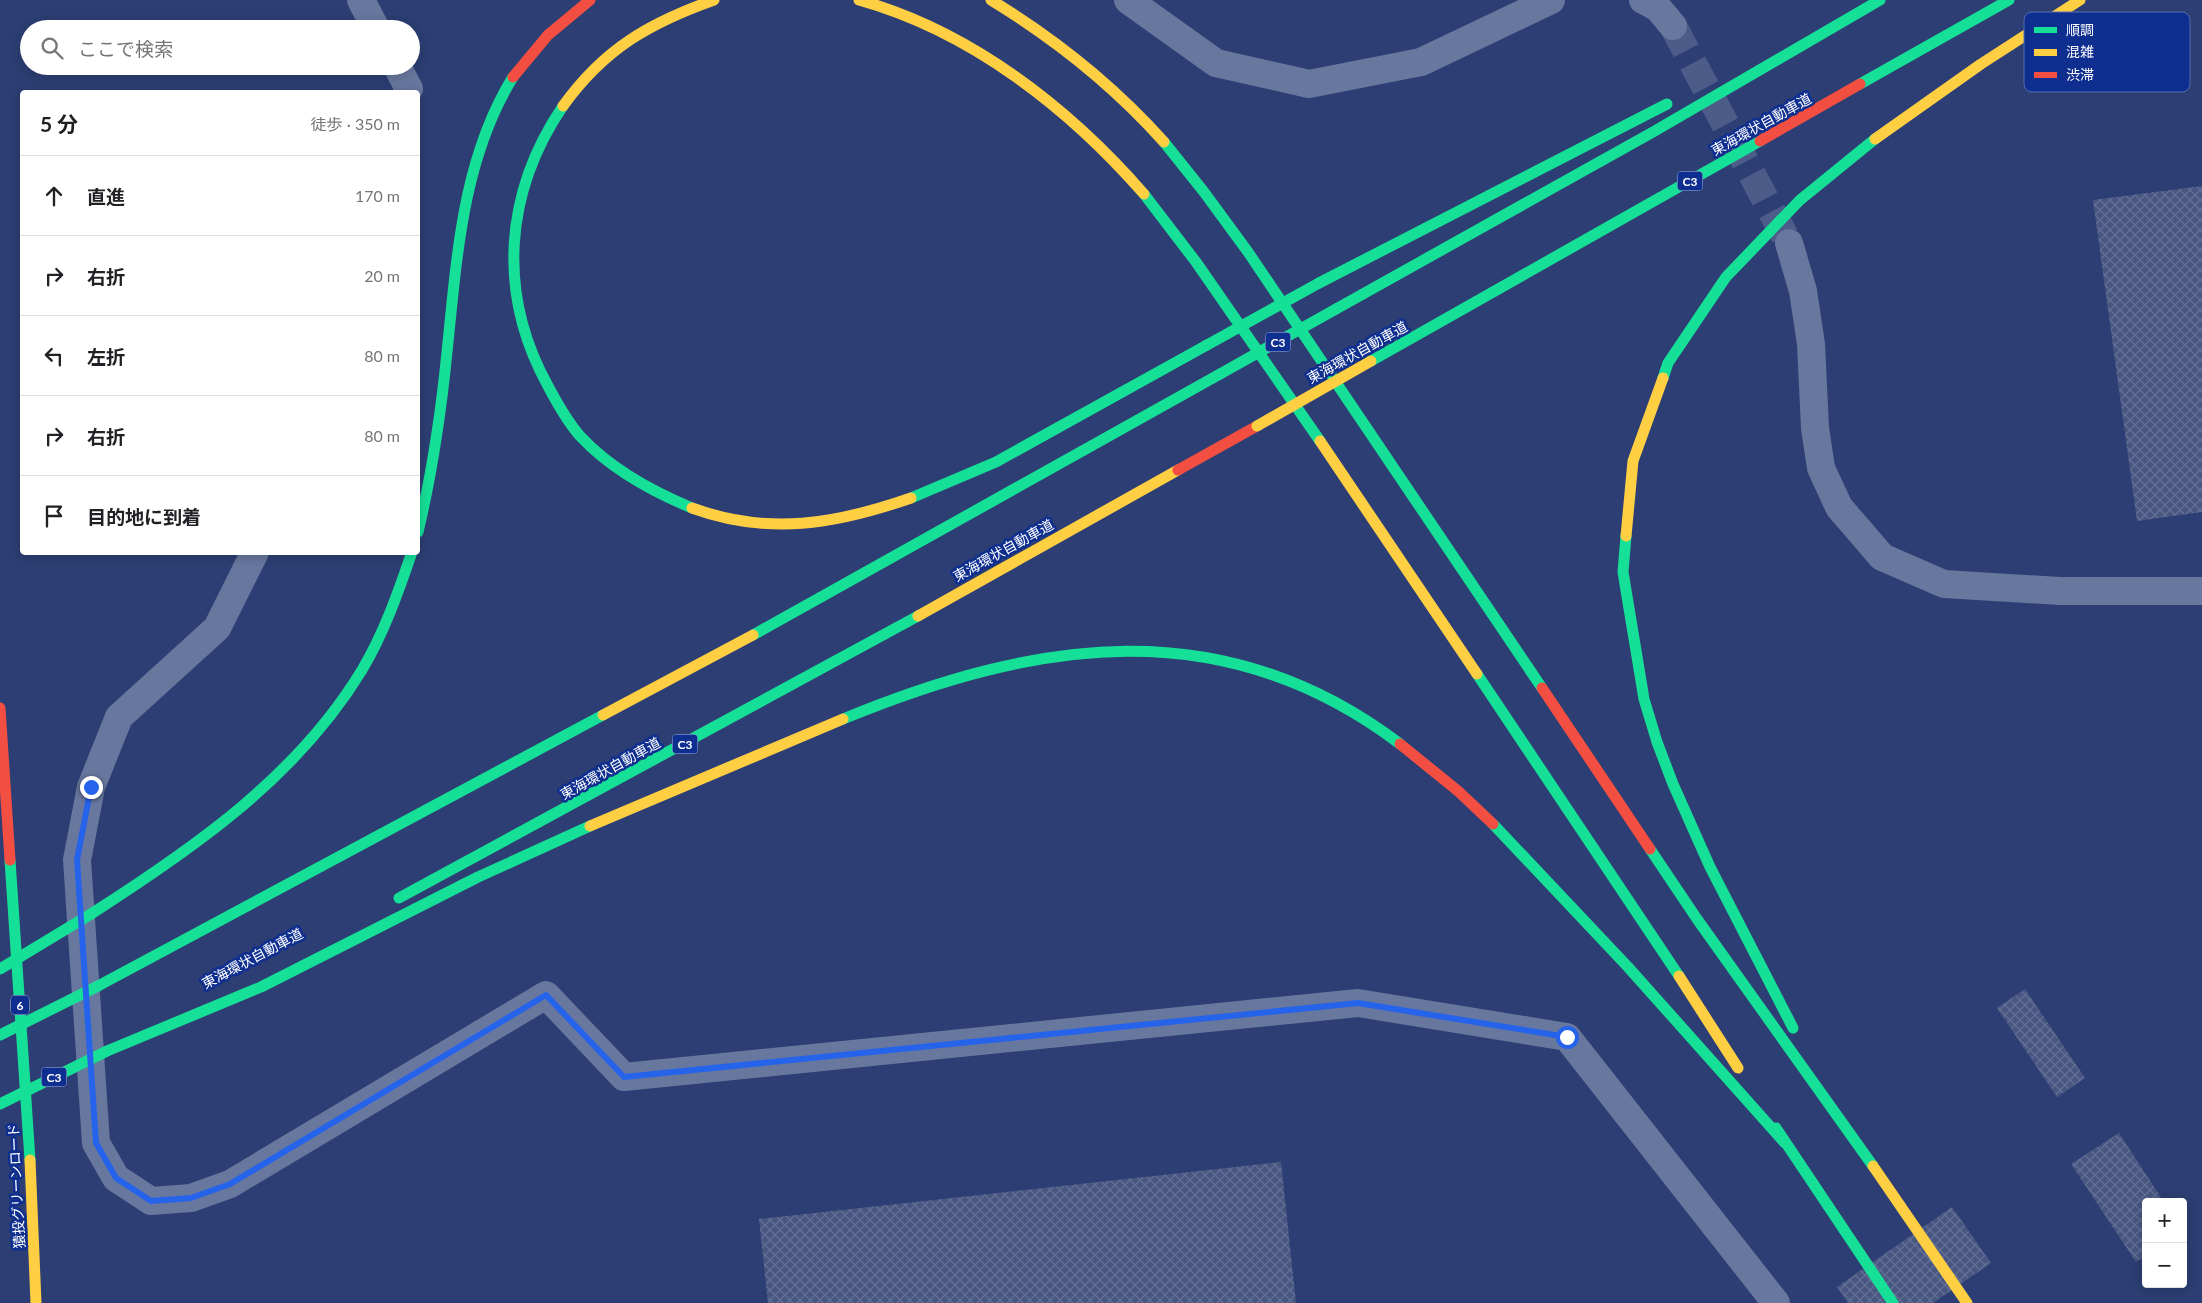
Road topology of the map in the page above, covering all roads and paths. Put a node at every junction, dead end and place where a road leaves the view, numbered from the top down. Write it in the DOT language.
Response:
graph roads {
  1 [pos="361,0"];
  2 [pos="590,0"];
  3 [pos="714,0"];
  4 [pos="859,0"];
  5 [pos="991,0"];
  6 [pos="1128,0"];
  7 [pos="1551,0"];
  8 [pos="1644,0"];
  9 [pos="1880,0"];
  10 [pos="2009,0"];
  11 [pos="2080,0"];
  12 [pos="1861,11"];
  13 [pos="2062,12"];
  14 [pos="371,20"];
  15 [pos="1673,26"];
  16 [pos="2024,37"];
  17 [pos="1750,62"];
  18 [pos="402,75"];
  19 [pos="408,90"];
  20 [pos="1680,98"];
  21 [pos="1789,243"];
  22 [pos="420,523"];
  23 [pos="254,555"];
  24 [pos="411,555"];
  25 [pos="2202,591"];
  26 [pos="0,708"];
  27 [pos="384,906"];
  28 [pos="0,969"];
  29 [pos="229,987"];
  30 [pos="0,1035"];
  31 [pos="107,1051"];
  32 [pos="0,1104"];
  33 [pos="1835,1110"];
  34 [pos="1785,1143"];
  35 [pos="36,1303"];
  36 [pos="1776,1303"];
  37 [pos="1894,1303"];
  38 [pos="1967,1303"];
  1 -- 14 [label="street"];
  2 -- 22 [label="main road"];
  3 -- 20 [label="main road, bridge"];
  4 -- 34 [label="main road"];
  5 -- 33 [label="main road"];
  6 -- 7 [label="street"];
  8 -- 15 [label="street"];
  9 -- 12 [label="main road, C3"];
  10 -- 27 [label="main road, 東海環状自動車道 / C3, bridge"];
  11 -- 13 [label="main road"];
  12 -- 17 [label="main road"];
  12 -- 30 [label="main road, C3, bridge"];
  16 -- 33 [label="main road"];
  18 -- 19 [label="street"];
  21 -- 25 [label="street"];
  23 -- 36 [label="street"];
  24 -- 28 [label="main road, bridge"];
  26 -- 35 [label="main road, 猿投グリーンロード / 6"];
  29 -- 31 [label="main road, 東海環状自動車道 / C3"];
  31 -- 32 [label="main road, 東海環状自動車道 / C3, bridge"];
  31 -- 34 [label="main road"];
  33 -- 38 [label="main road"];
  34 -- 37 [label="main road"];
}
